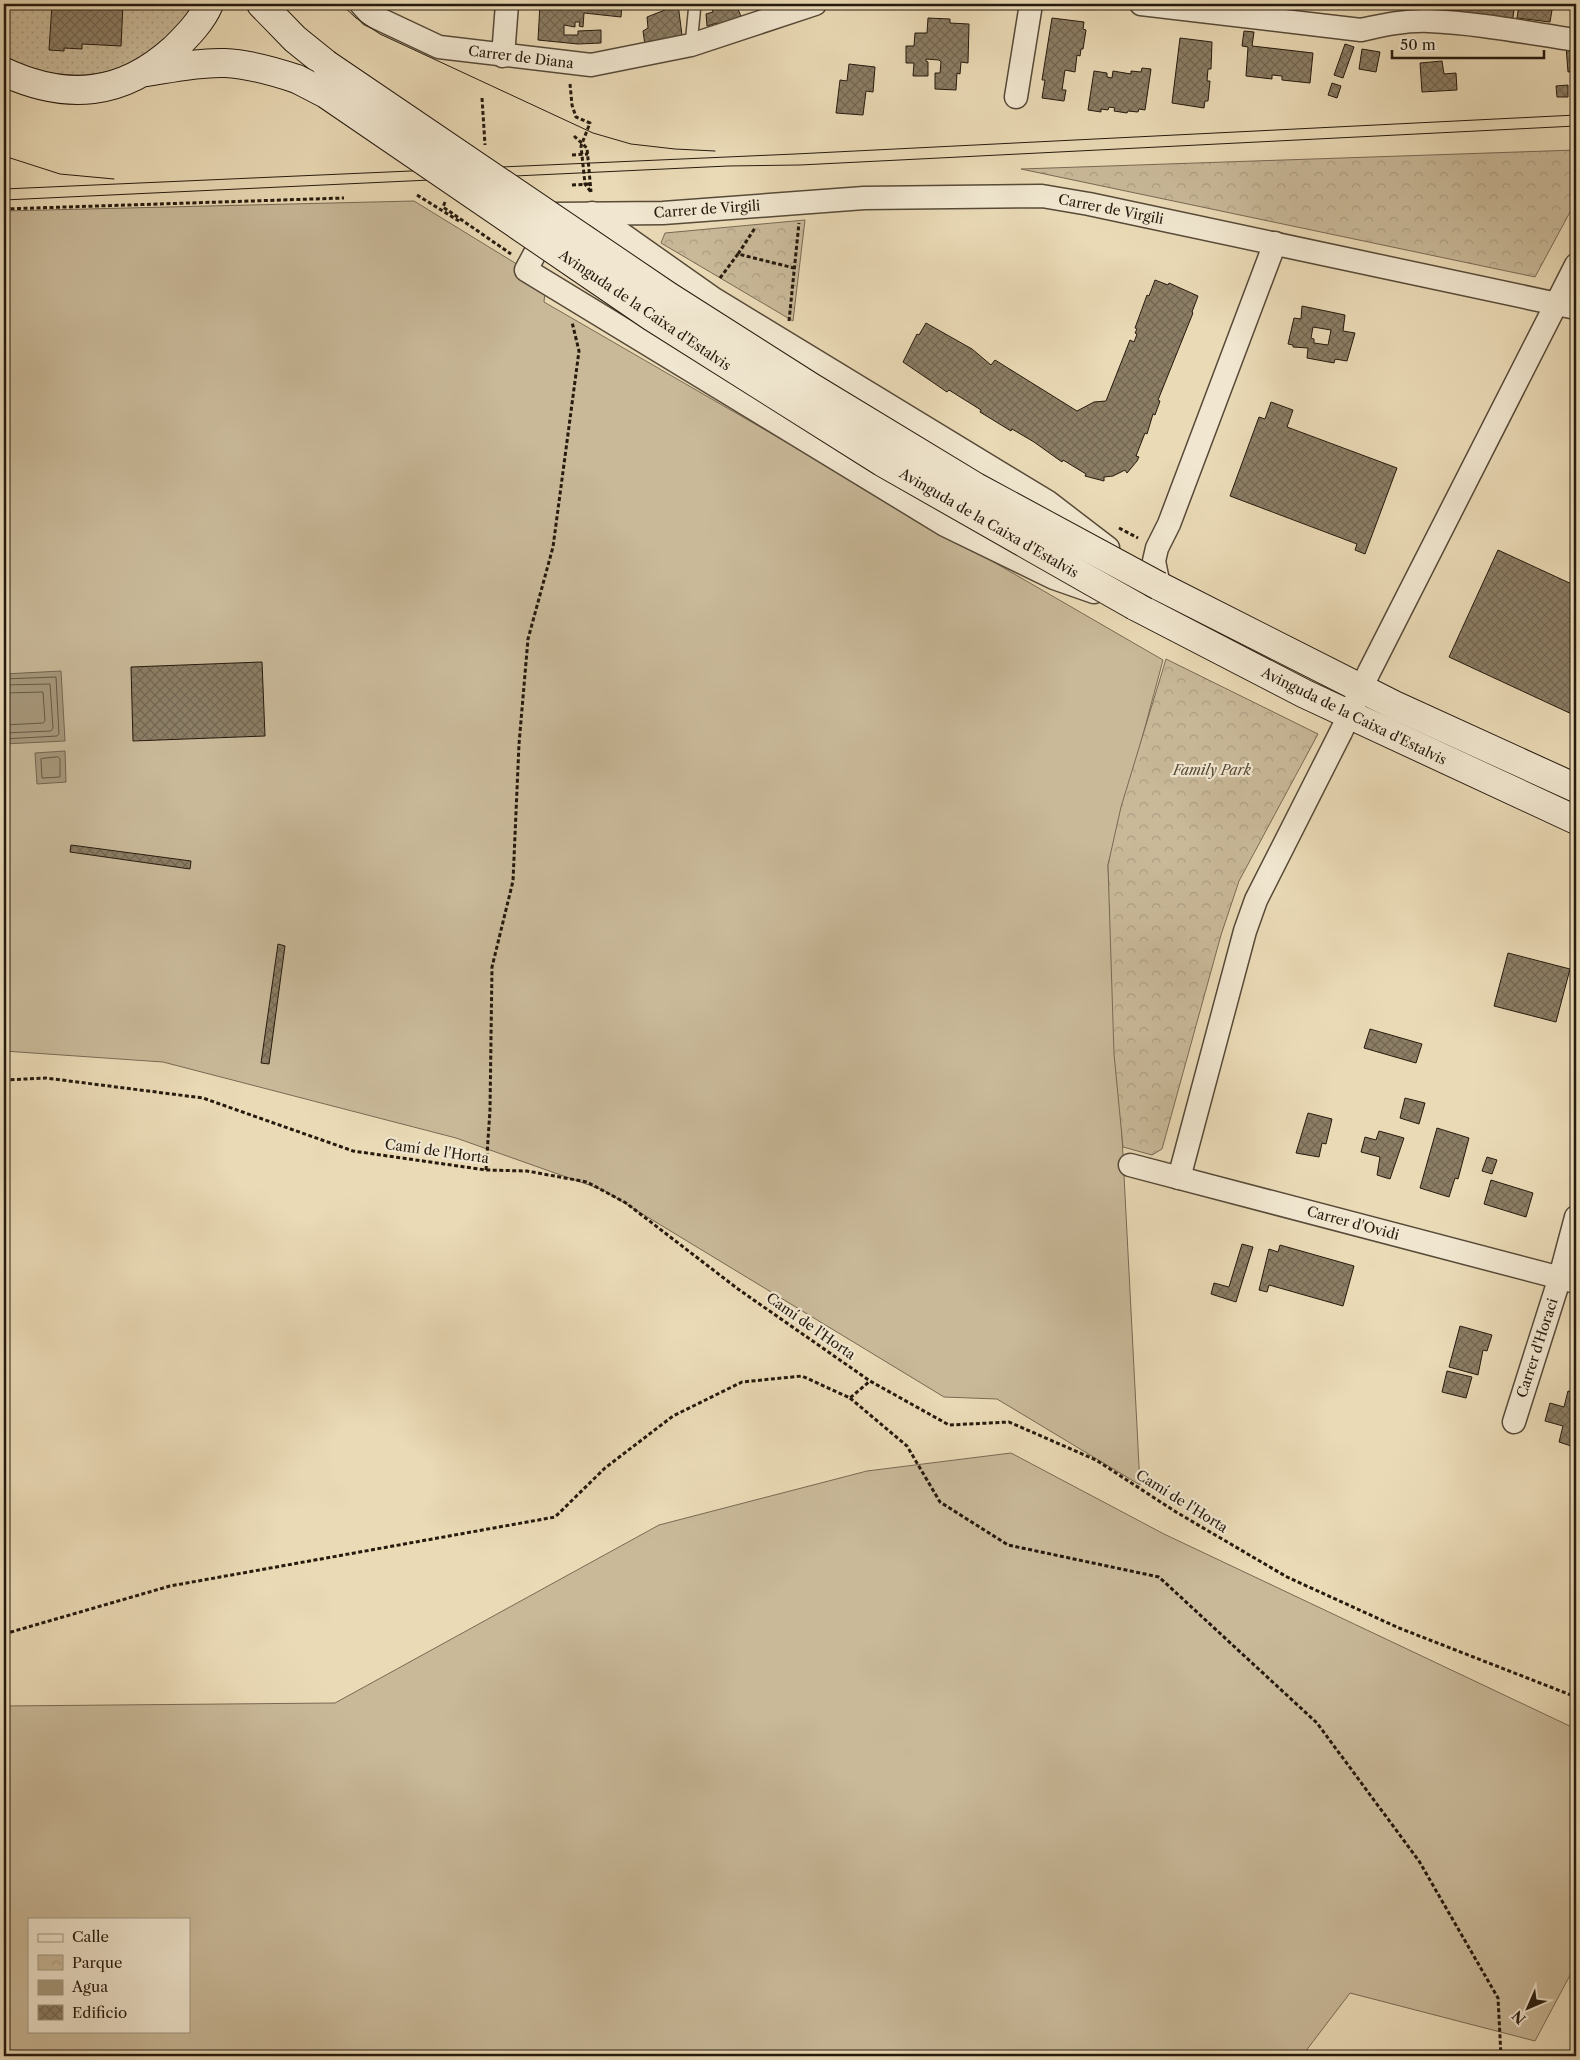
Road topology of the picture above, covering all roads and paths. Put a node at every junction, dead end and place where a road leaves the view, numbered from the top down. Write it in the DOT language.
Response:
graph roads {
  1 [pos="210,4"];
  2 [pos="262,4"];
  3 [pos="361,4"];
  4 [pos="507,4"];
  5 [pos="695,4"];
  6 [pos="815,4"];
  7 [pos="1031,4"];
  8 [pos="1140,4"];
  9 [pos="1399,13"];
  10 [pos="1576,40"];
  11 [pos="691,46"];
  12 [pos="503,56"];
  13 [pos="569,63"];
  14 [pos="4,72"];
  15 [pos="146,72"];
  16 [pos="1016,97"];
  17 [pos="482,98"];
  18 [pos="574,136"];
  19 [pos="582,143"];
  20 [pos="486,153"];
  21 [pos="582,154"];
  22 [pos="588,154"];
  23 [pos="572,155"];
  24 [pos="585,184"];
  25 [pos="591,184"];
  26 [pos="572,185"];
  27 [pos="417,195"];
  28 [pos="344,198"];
  29 [pos="592,202"];
  30 [pos="4,209"];
  31 [pos="637,213"];
  32 [pos="799,221"];
  33 [pos="758,224"];
  34 [pos="470,228"];
  35 [pos="628,239"];
  36 [pos="1275,243"];
  37 [pos="738,254"];
  38 [pos="1576,265"];
  39 [pos="794,268"];
  40 [pos="526,270"];
  41 [pos="720,278"];
  42 [pos="1566,306"];
  43 [pos="570,313"];
  44 [pos="788,322"];
  45 [pos="1159,586"];
  46 [pos="1135,606"];
  47 [pos="1362,688"];
  48 [pos="1349,715"];
  49 [pos="1576,788"];
  50 [pos="1576,820"];
  51 [pos="4,1080"];
  52 [pos="1130,1165"];
  53 [pos="486,1170"];
  54 [pos="1179,1178"];
  55 [pos="1576,1217"];
  56 [pos="1568,1280"];
  57 [pos="870,1381"];
  58 [pos="850,1398"];
  59 [pos="1514,1422"];
  60 [pos="4,1634"];
  61 [pos="1576,1697"];
  62 [pos="1501,2056"];
  1 -- 15 [label="main road"];
  2 -- 45 [label="main road, Avinguda de la Caixa d'Estalvis, bridge"];
  3 -- 12 [label="street, Carrer de Diana"];
  4 -- 12 [label="street"];
  5 -- 11 [label="lane"];
  6 -- 11 [label="street, Carrer de Diana"];
  7 -- 16 [label="street"];
  8 -- 9 [label="street"];
  9 -- 10 [label="street"];
  11 -- 13 [label="street, Carrer de Diana"];
  12 -- 13 [label="street, Carrer de Diana"];
  13 -- 19 [label="path"];
  14 -- 15 [label="main road"];
  15 -- 46 [label="main road, Avinguda de la Caixa d'Estalvis, bridge"];
  17 -- 20 [label="path"];
  18 -- 19 [label="path"];
  19 -- 21 [label="path"];
  19 -- 22 [label="path"];
  21 -- 22 [label="path"];
  21 -- 23 [label="path"];
  21 -- 24 [label="path"];
  22 -- 25 [label="path"];
  24 -- 25 [label="path"];
  24 -- 26 [label="path"];
  24 -- 29 [label="path"];
  25 -- 29 [label="path"];
  27 -- 34 [label="path"];
  28 -- 30 [label="path"];
  29 -- 31 [label="street, Carrer de Virgili"];
  29 -- 35 [label="street, Avinguda de la Caixa d'Estalvis"];
  29 -- 40 [label="street, Carrer de Virgili"];
  31 -- 35 [label="street, Carrer de Virgili"];
  31 -- 36 [label="street, Carrer de Virgili"];
  32 -- 39 [label="path"];
  33 -- 37 [label="path"];
  35 -- 45 [label="street, Avinguda de la Caixa d'Estalvis"];
  36 -- 42 [label="street, Carrer de Virgili"];
  36 -- 45 [label="street"];
  37 -- 39 [label="path"];
  37 -- 41 [label="path"];
  38 -- 42 [label="street"];
  39 -- 44 [label="path"];
  40 -- 46 [label="street, Avinguda de la Caixa d'Estalvis"];
  42 -- 47 [label="street"];
  43 -- 53 [label="path"];
  45 -- 47 [label="main road, Avinguda de la Caixa d'Estalvis"];
  46 -- 48 [label="main road, Avinguda de la Caixa d'Estalvis"];
  47 -- 48 [label="street"];
  47 -- 49 [label="main road, Avinguda de la Caixa d'Estalvis"];
  48 -- 50 [label="main road, Avinguda de la Caixa d'Estalvis"];
  48 -- 54 [label="street"];
  51 -- 53 [label="path, Camí de l'Horta"];
  52 -- 54 [label="street, Carrer d'Ovidi"];
  53 -- 57 [label="path, Camí de l'Horta"];
  54 -- 56 [label="street, Carrer d'Ovidi"];
  55 -- 56 [label="street, Carrer d'Horaci"];
  56 -- 59 [label="street, Carrer d'Horaci"];
  57 -- 58 [label="path"];
  57 -- 61 [label="path, Camí de l'Horta"];
  58 -- 60 [label="path"];
  58 -- 62 [label="path"];
}
